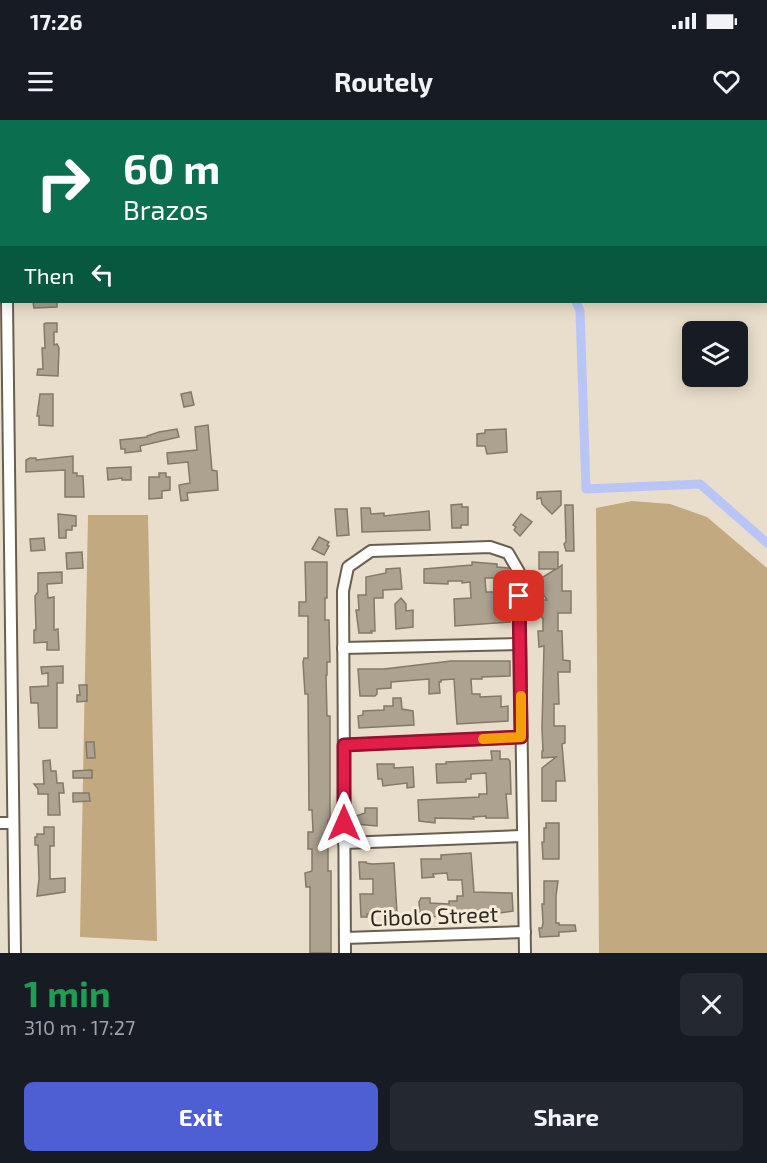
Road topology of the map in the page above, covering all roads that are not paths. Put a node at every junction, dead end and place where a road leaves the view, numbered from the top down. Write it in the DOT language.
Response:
graph roads {
  1 [pos="7,303"];
  2 [pos="520,644"];
  3 [pos="343,648"];
  4 [pos="521,737"];
  5 [pos="344,745"];
  6 [pos="0,823"];
  7 [pos="13,823"];
  8 [pos="523,836"];
  9 [pos="344,843"];
  10 [pos="525,932"];
  11 [pos="345,938"];
  12 [pos="15,953"];
  13 [pos="345,953"];
  14 [pos="525,953"];
  1 -- 7 [label="street"];
  2 -- 3 [label="street"];
  2 -- 3 [label="street"];
  2 -- 4 [label="street"];
  3 -- 5 [label="street"];
  4 -- 5 [label="street"];
  4 -- 8 [label="street"];
  5 -- 9 [label="street"];
  6 -- 7 [label="street"];
  7 -- 12 [label="street"];
  8 -- 9 [label="street"];
  8 -- 10 [label="street"];
  9 -- 11 [label="street"];
  10 -- 11 [label="street, Cibolo Street"];
  10 -- 14 [label="street"];
  11 -- 13 [label="street"];
}
